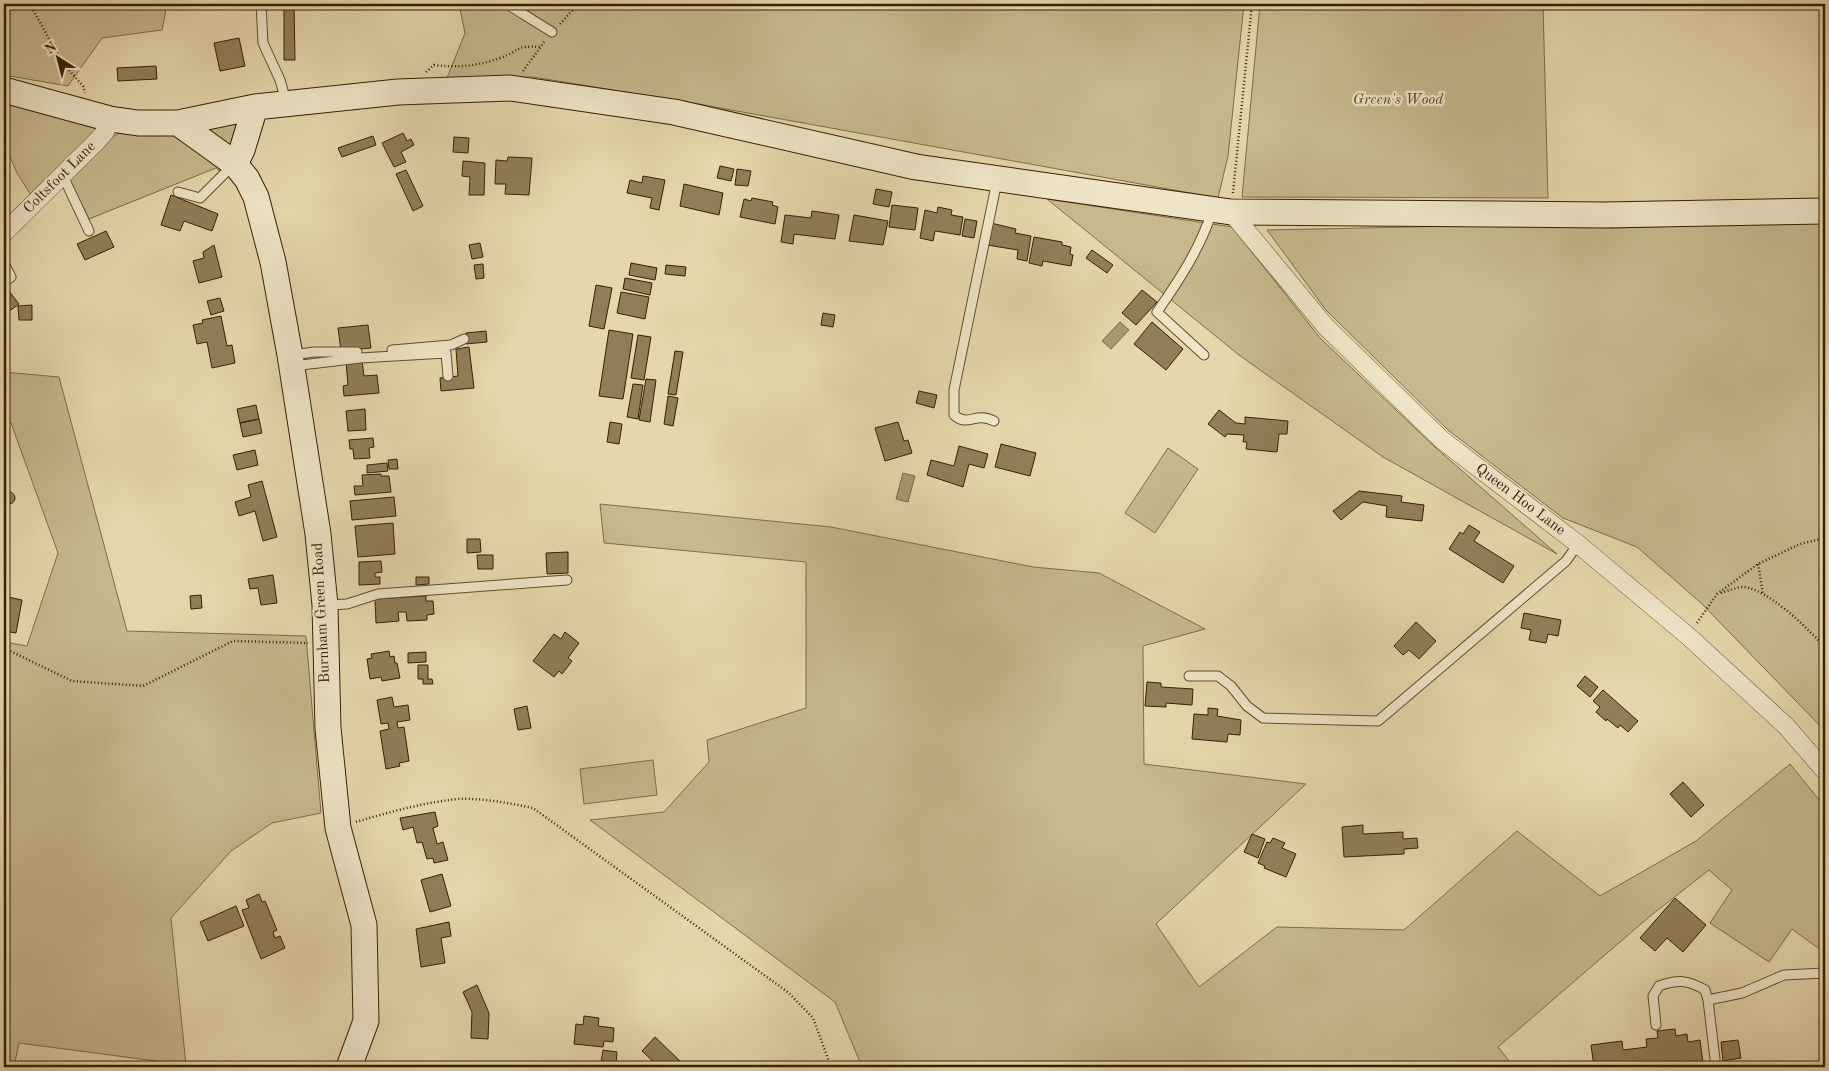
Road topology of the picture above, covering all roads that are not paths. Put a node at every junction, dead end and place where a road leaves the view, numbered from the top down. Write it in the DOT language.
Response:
graph roads {
  1 [pos="261,4"];
  2 [pos="507,4"];
  3 [pos="552,32"];
  4 [pos="4,90"];
  5 [pos="287,104"];
  6 [pos="255,107"];
  7 [pos="99,116"];
  8 [pos="178,123"];
  9 [pos="235,164"];
  10 [pos="63,176"];
  11 [pos="997,178"];
  12 [pos="178,192"];
  13 [pos="1222,211"];
  14 [pos="1825,212"];
  15 [pos="89,231"];
  16 [pos="4,233"];
  17 [pos="4,263"];
  18 [pos="4,282"];
  19 [pos="464,339"];
  20 [pos="1204,355"];
  21 [pos="291,361"];
  22 [pos="448,376"];
  23 [pos="994,421"];
  24 [pos="1578,544"];
  25 [pos="567,580"];
  26 [pos="325,605"];
  27 [pos="1189,676"];
  28 [pos="1825,772"];
  29 [pos="1825,973"];
  30 [pos="1708,1000"];
  31 [pos="1656,1026"];
  32 [pos="1716,1059"];
  33 [pos="349,1067"];
  1 -- 5 [label="lane"];
  2 -- 3 [label="lane"];
  4 -- 7 [label="street"];
  5 -- 6 [label="street"];
  5 -- 11 [label="street"];
  6 -- 8 [label="street"];
  6 -- 9 [label="street"];
  7 -- 8 [label="street"];
  7 -- 10 [label="street, Coltsfoot Lane"];
  8 -- 9 [label="street, Burnham Green Road"];
  9 -- 12 [label="lane"];
  9 -- 21 [label="street, Burnham Green Road"];
  10 -- 15 [label="lane"];
  10 -- 16 [label="street, Coltsfoot Lane"];
  11 -- 13 [label="street"];
  11 -- 23 [label="lane"];
  13 -- 14 [label="street"];
  13 -- 20 [label="lane"];
  13 -- 24 [label="street, Queen Hoo Lane"];
  17 -- 18 [label="lane"];
  19 -- 21 [label="lane"];
  21 -- 22 [label="lane"];
  21 -- 26 [label="street, Burnham Green Road"];
  24 -- 27 [label="lane"];
  24 -- 28 [label="street, Queen Hoo Lane"];
  25 -- 26 [label="lane"];
  26 -- 33 [label="street, Burnham Green Road"];
  29 -- 30 [label="lane"];
  30 -- 31 [label="lane"];
  30 -- 32 [label="lane"];
}
